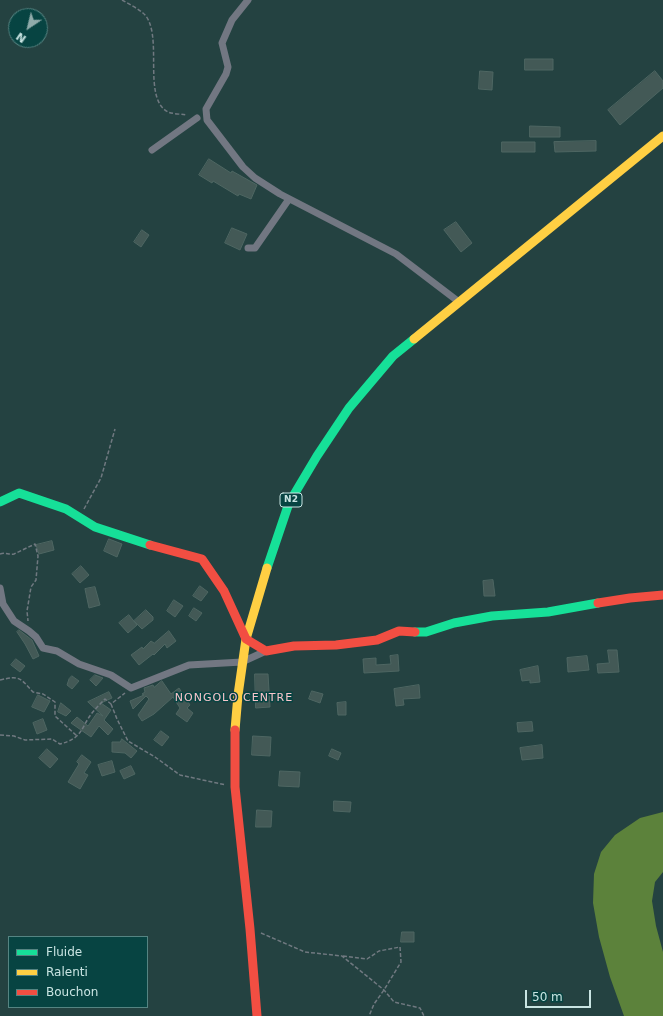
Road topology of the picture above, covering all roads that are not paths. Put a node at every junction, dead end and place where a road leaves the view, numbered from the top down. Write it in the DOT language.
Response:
graph roads {
  1 [pos="248,0"];
  2 [pos="197,118"];
  3 [pos="663,136"];
  4 [pos="152,150"];
  5 [pos="289,199"];
  6 [pos="248,248"];
  7 [pos="458,302"];
  8 [pos="0,502"];
  9 [pos="0,588"];
  10 [pos="663,595"];
  11 [pos="246,639"];
  12 [pos="266,651"];
  13 [pos="242,662"];
  14 [pos="257,1016"];
  1 -- 5 [label="street"];
  2 -- 4 [label="street"];
  3 -- 7 [label="main road, N2"];
  5 -- 6 [label="street"];
  5 -- 7 [label="street"];
  7 -- 11 [label="main road, N2"];
  8 -- 11 [label="main road"];
  9 -- 13 [label="street"];
  10 -- 12 [label="main road"];
  11 -- 12 [label="main road"];
  11 -- 13 [label="main road, N2"];
  12 -- 13 [label="street"];
  13 -- 14 [label="main road, N2"];
}
